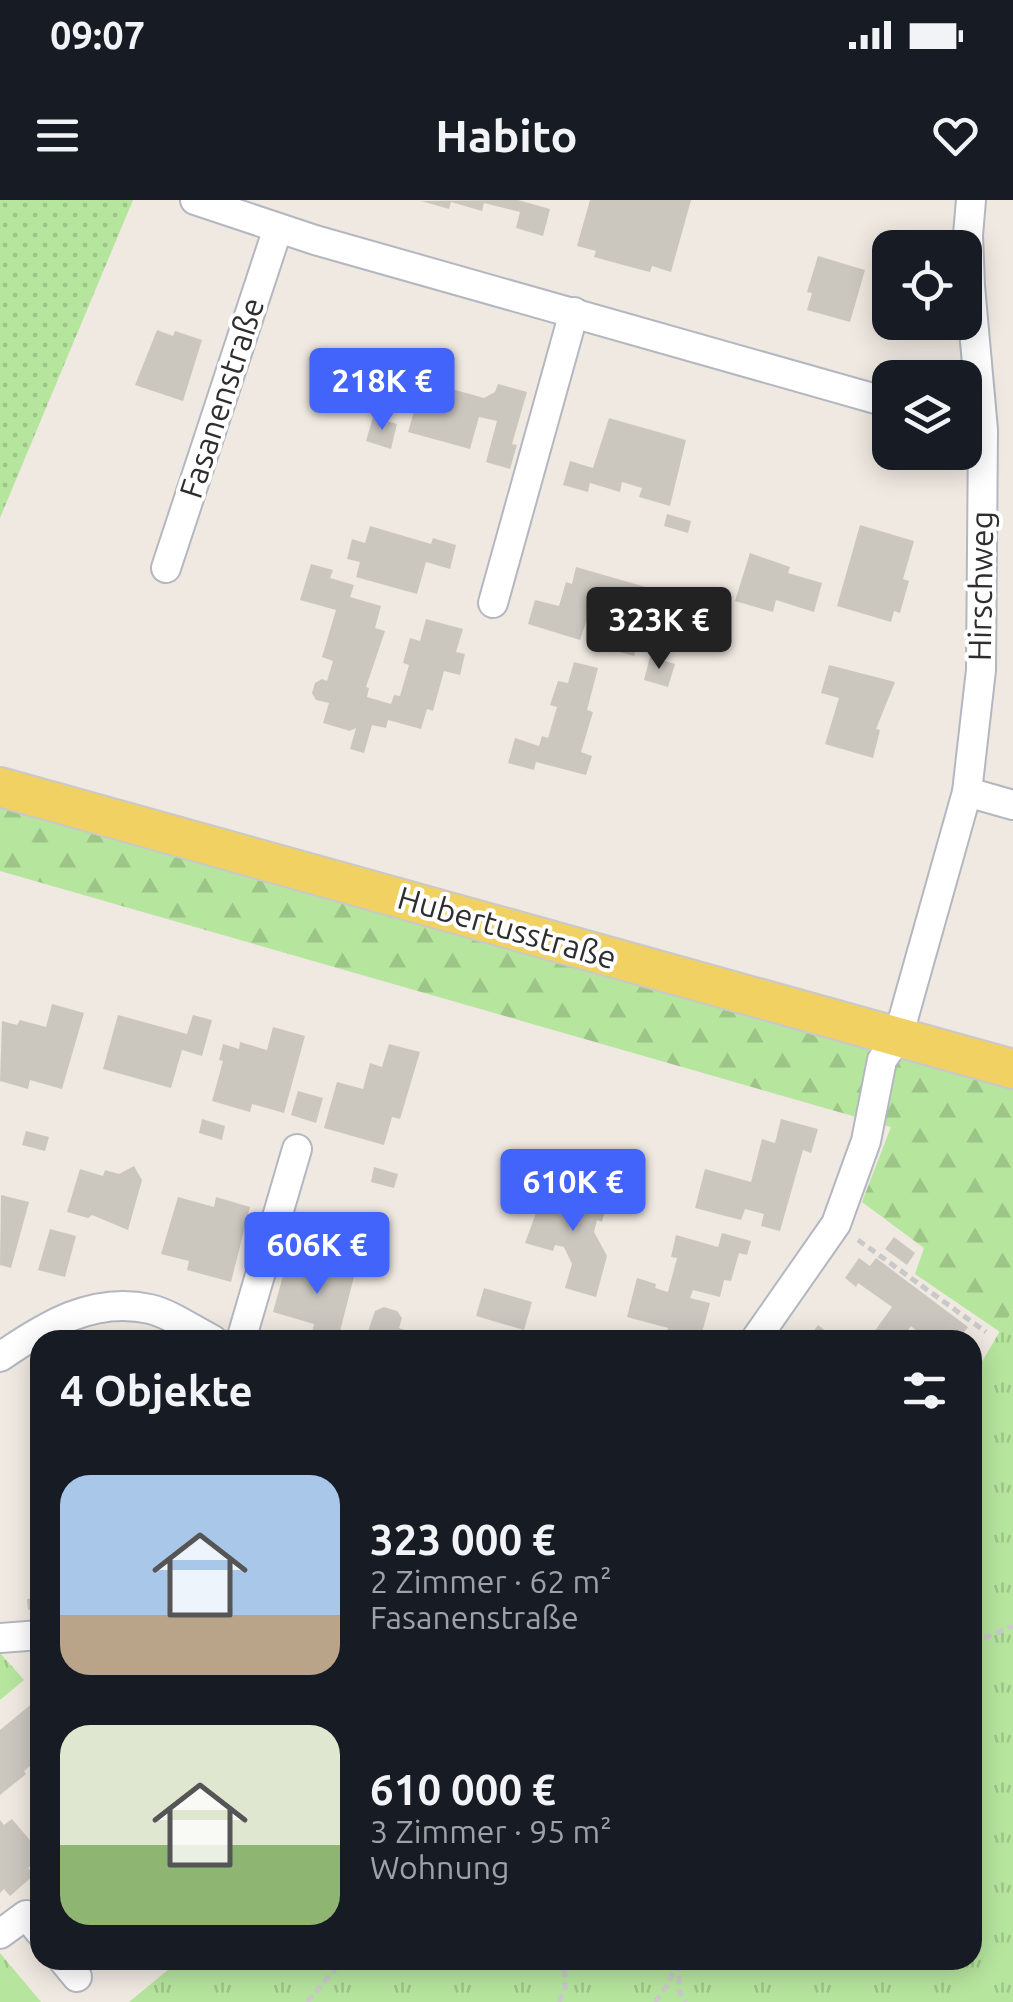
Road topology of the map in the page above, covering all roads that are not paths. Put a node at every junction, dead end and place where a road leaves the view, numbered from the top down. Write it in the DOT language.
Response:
graph roads {
  1 [pos="195,200"];
  2 [pos="971,200"];
  3 [pos="278,228"];
  4 [pos="574,312"];
  5 [pos="972,360"];
  6 [pos="872,398"];
  7 [pos="975,470"];
  8 [pos="166,568"];
  9 [pos="493,604"];
  10 [pos="0,787"];
  11 [pos="967,792"];
  12 [pos="1013,805"];
  13 [pos="898,1037"];
  14 [pos="1013,1070"];
  15 [pos="297,1149"];
  16 [pos="44,1330"];
  17 [pos="193,1330"];
  18 [pos="244,1330"];
  19 [pos="761,1330"];
  20 [pos="30,1338"];
  21 [pos="0,1357"];
  22 [pos="30,1636"];
  23 [pos="0,1638"];
  24 [pos="30,1920"];
  25 [pos="0,1934"];
  1 -- 3 [label="street"];
  2 -- 5 [label="street, Hirschweg"];
  3 -- 4 [label="street"];
  3 -- 8 [label="street, Fasanenstraße"];
  4 -- 6 [label="street"];
  4 -- 9 [label="street"];
  7 -- 11 [label="street, Hirschweg"];
  10 -- 13 [label="main road, Hubertusstraße"];
  11 -- 12 [label="street"];
  11 -- 13 [label="street, Hirschweg"];
  13 -- 14 [label="main road, Hubertusstraße"];
  13 -- 19 [label="street, Hirschweg"];
  15 -- 18 [label="street"];
  16 -- 17 [label="street"];
  20 -- 21 [label="street"];
  22 -- 23 [label="street"];
  24 -- 25 [label="street"];
}
